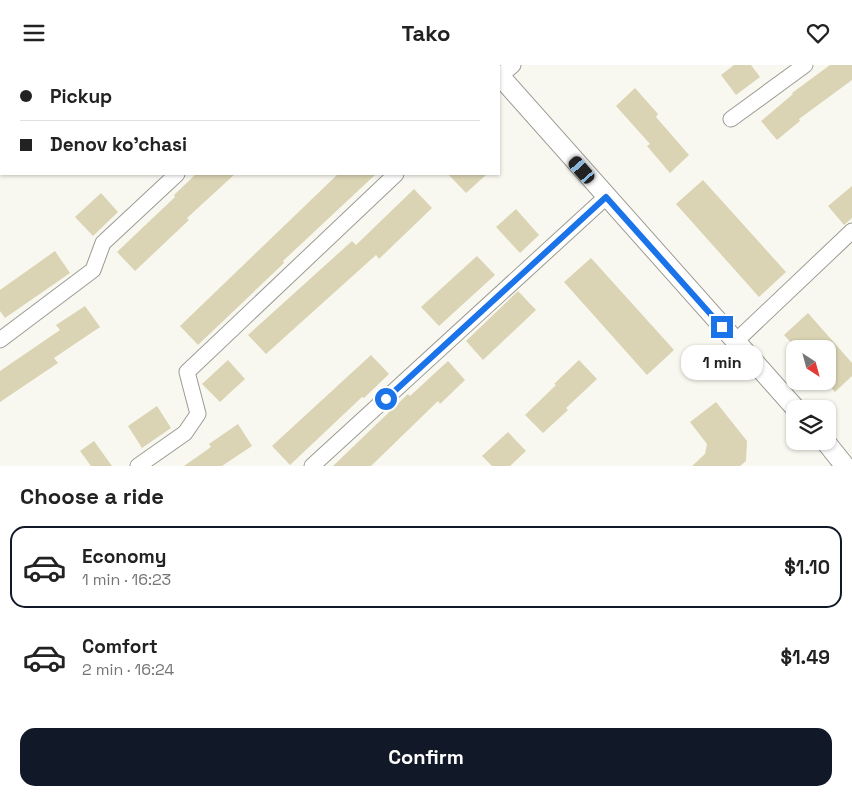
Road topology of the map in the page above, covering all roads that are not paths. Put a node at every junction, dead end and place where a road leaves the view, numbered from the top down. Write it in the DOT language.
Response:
graph roads {
  1 [pos="805,65"];
  2 [pos="500,73"];
  3 [pos="730,119"];
  4 [pos="176,175"];
  5 [pos="395,175"];
  6 [pos="606,197"];
  7 [pos="852,231"];
  8 [pos="0,340"];
  9 [pos="736,341"];
  10 [pos="788,400"];
  11 [pos="832,450"];
  12 [pos="138,466"];
  13 [pos="312,466"];
  14 [pos="845,466"];
  1 -- 3 [label="street"];
  2 -- 6 [label="street"];
  4 -- 8 [label="street"];
  5 -- 12 [label="street"];
  6 -- 9 [label="street"];
  6 -- 13 [label="street"];
  7 -- 9 [label="street"];
  9 -- 10 [label="street"];
  11 -- 14 [label="street"];
}
